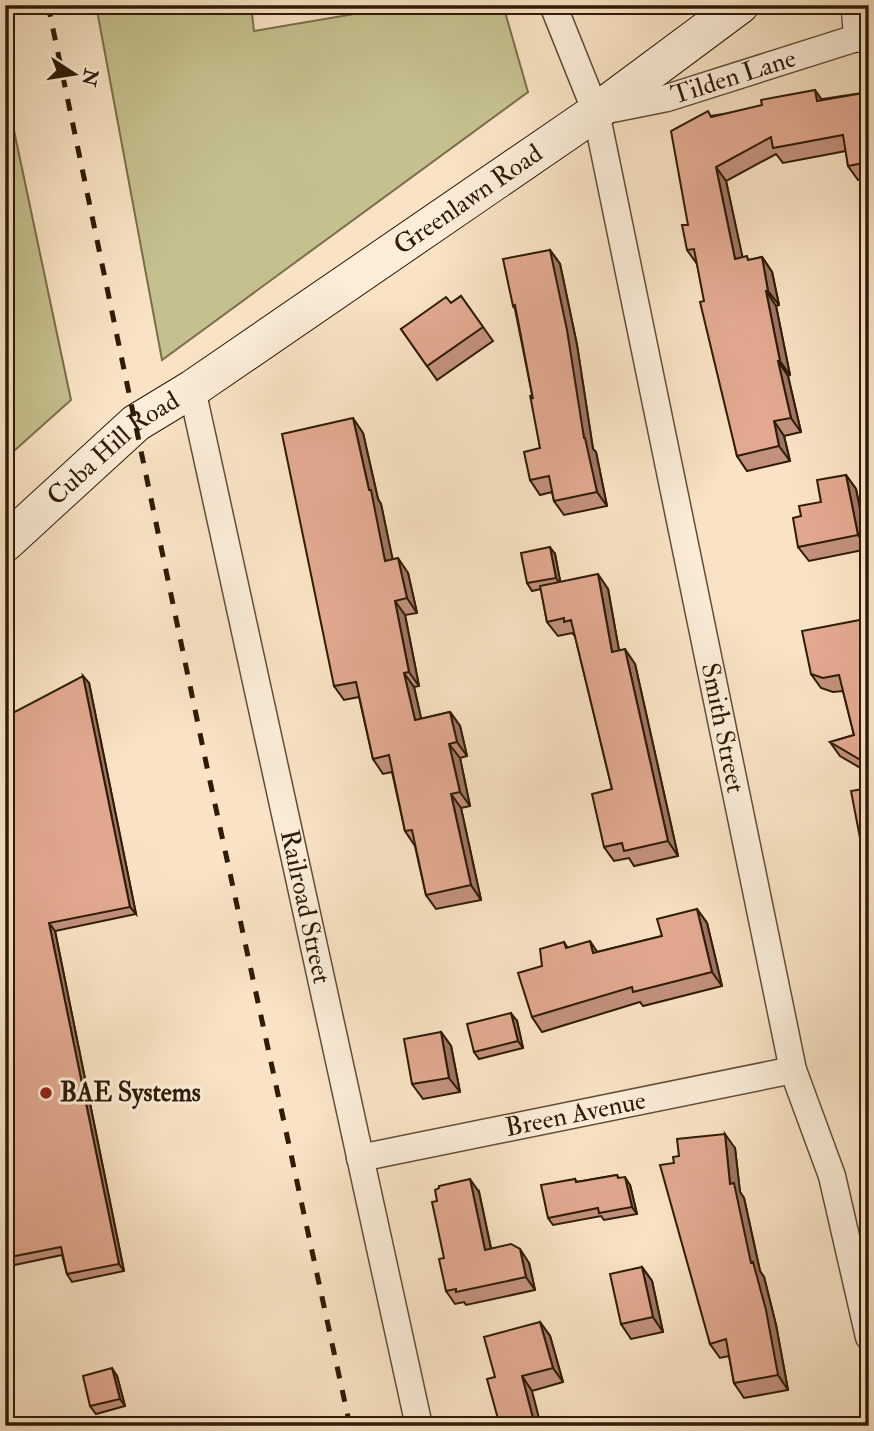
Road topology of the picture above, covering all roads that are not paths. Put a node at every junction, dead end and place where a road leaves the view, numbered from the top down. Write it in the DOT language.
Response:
graph roads {
  1 [pos="552,5"];
  2 [pos="740,5"];
  3 [pos="864,24"];
  4 [pos="596,112"];
  5 [pos="192,389"];
  6 [pos="5,543"];
  7 [pos="793,1070"];
  8 [pos="360,1158"];
  9 [pos="869,1337"];
  10 [pos="419,1426"];
  1 -- 4 [label="street, Smith Street"];
  2 -- 4 [label="main road, Greenlawn Road"];
  3 -- 4 [label="street, Tilden Lane"];
  4 -- 5 [label="main road, Greenlawn Road"];
  4 -- 7 [label="street, Smith Street"];
  5 -- 6 [label="main road, Cuba Hill Road"];
  5 -- 8 [label="street, Railroad Street"];
  7 -- 8 [label="street, Breen Avenue"];
  7 -- 9 [label="street, Smith Street"];
  8 -- 10 [label="street, Railroad Street"];
}
